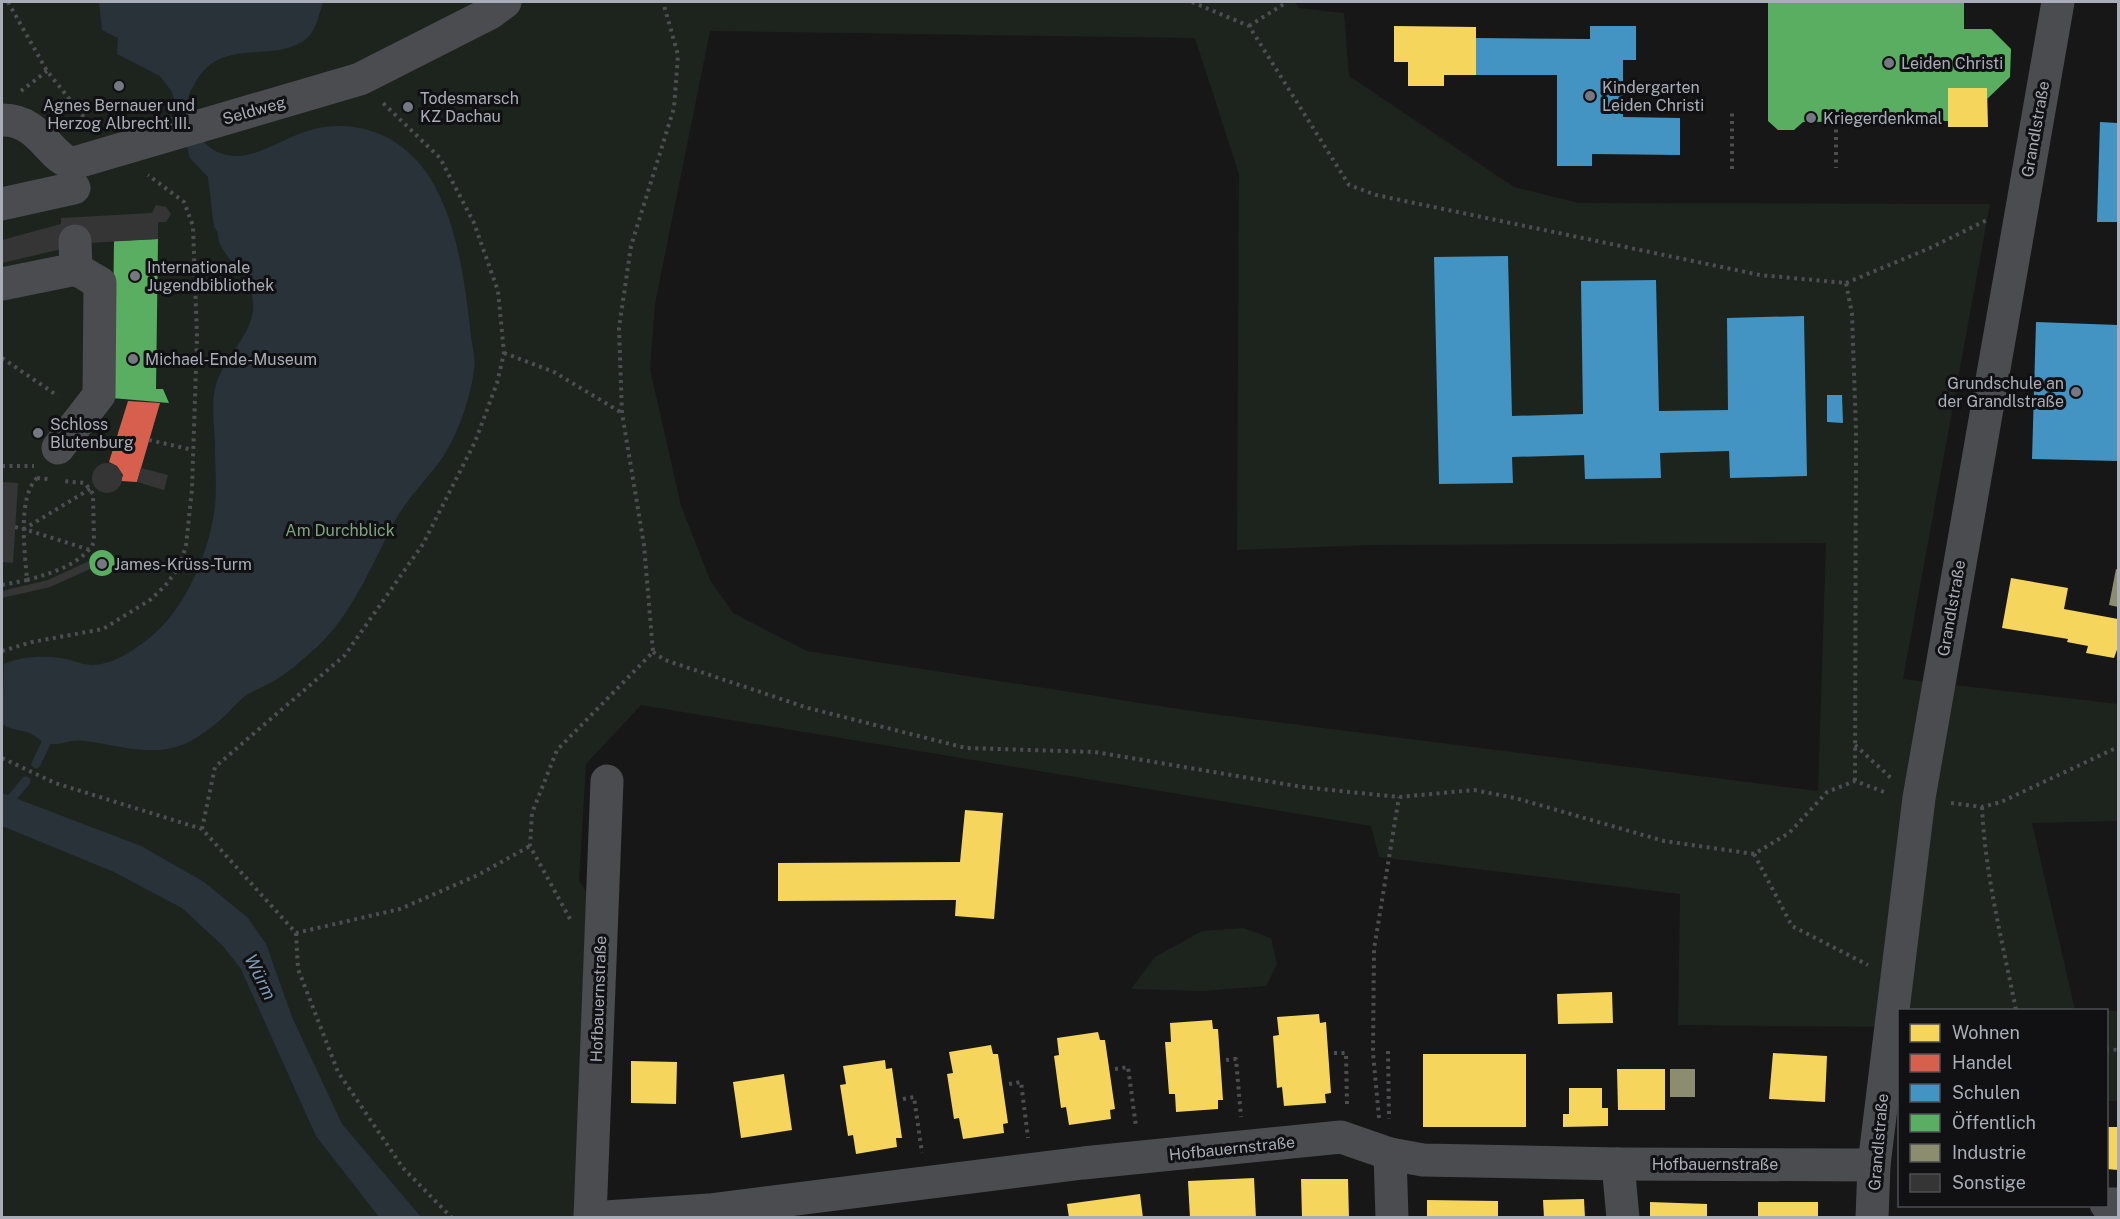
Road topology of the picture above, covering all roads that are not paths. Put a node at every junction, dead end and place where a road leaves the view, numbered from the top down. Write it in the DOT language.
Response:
graph roads {
  1 [pos="505,2"];
  2 [pos="2058,2"];
  3 [pos="2,120"];
  4 [pos="74,188"];
  5 [pos="2,204"];
  6 [pos="2,284"];
  7 [pos="58,448"];
  8 [pos="607,781"];
  9 [pos="1388,1146"];
  10 [pos="1618,1164"];
  11 [pos="1874,1165"];
  12 [pos="1882,1205"];
  13 [pos="591,1218"];
  14 [pos="1392,1218"];
  15 [pos="1623,1218"];
  1 -- 3 [label="street, Seldweg"];
  2 -- 11 [label="street, Grandlstraße"];
  4 -- 5 [label="street"];
  6 -- 7 [label="street"];
  8 -- 13 [label="street, Hofbauernstraße"];
  9 -- 10 [label="street, Hofbauernstraße"];
  9 -- 13 [label="street, Hofbauernstraße"];
  9 -- 14 [label="street"];
  10 -- 11 [label="street, Hofbauernstraße"];
  10 -- 15 [label="street"];
  11 -- 12 [label="street, Grandlstraße"];
}
